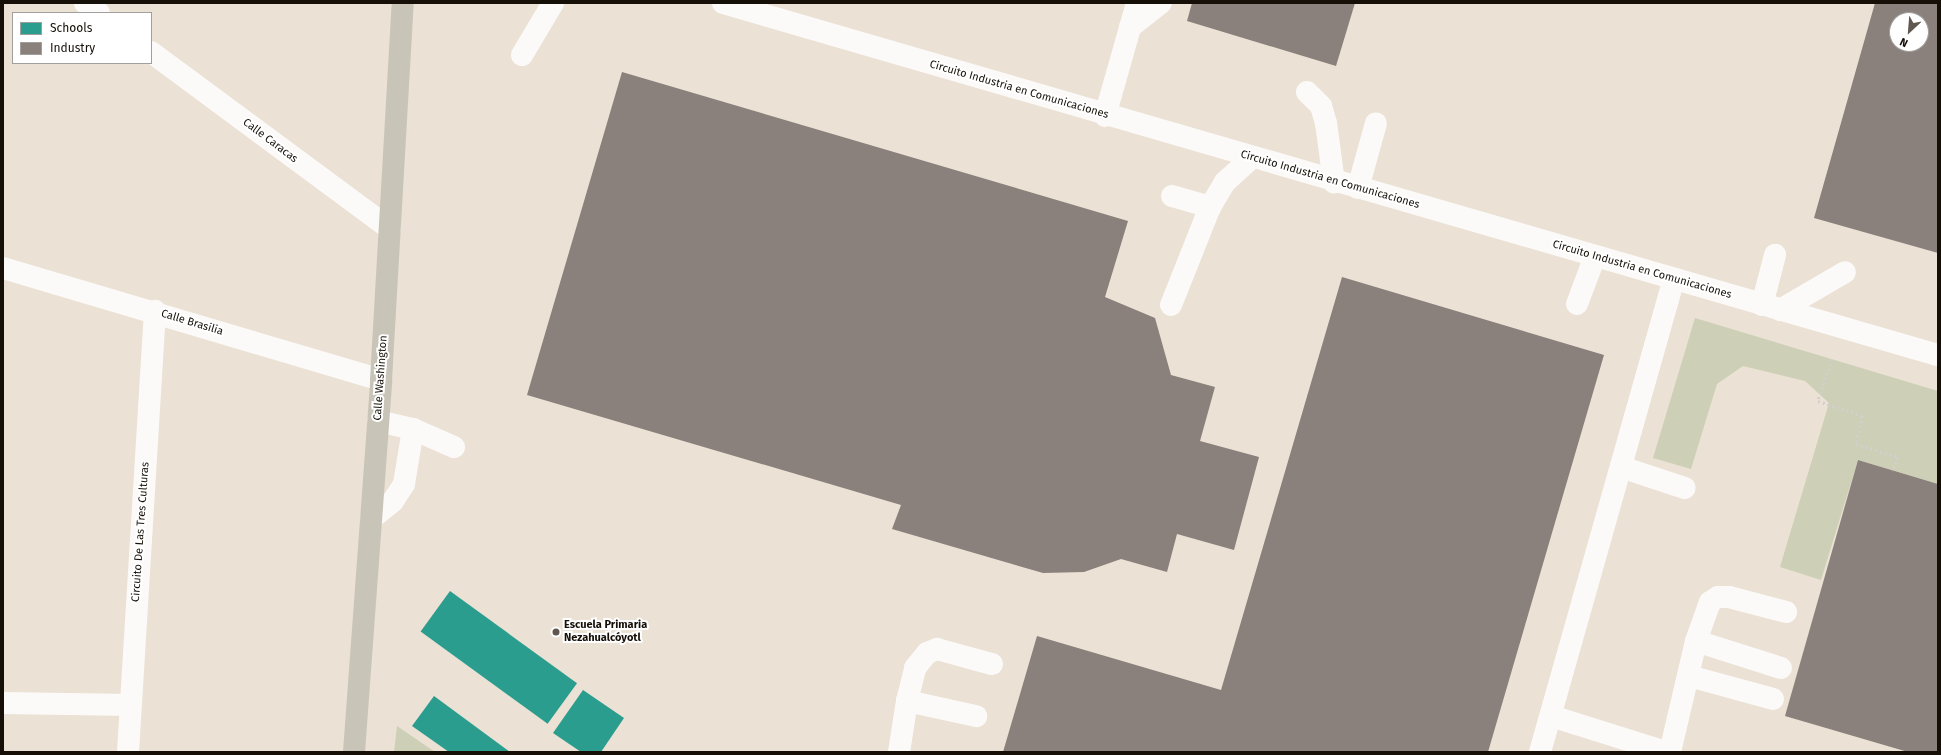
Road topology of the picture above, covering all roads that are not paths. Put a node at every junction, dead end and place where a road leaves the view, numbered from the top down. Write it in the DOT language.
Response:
graph roads {
  1 [pos="85,3"];
  2 [pos="403,3"];
  3 [pos="553,3"];
  4 [pos="723,3"];
  5 [pos="1137,3"];
  6 [pos="1161,3"];
  7 [pos="97,12"];
  8 [pos="1130,27"];
  9 [pos="152,53"];
  10 [pos="522,55"];
  11 [pos="1307,92"];
  12 [pos="1105,116"];
  13 [pos="1376,123"];
  14 [pos="1252,158"];
  15 [pos="1334,182"];
  16 [pos="1358,188"];
  17 [pos="1172,196"];
  18 [pos="1210,207"];
  19 [pos="390,229"];
  20 [pos="1775,255"];
  21 [pos="1595,256"];
  22 [pos="3,268"];
  23 [pos="1845,272"];
  24 [pos="1674,279"];
  25 [pos="1577,304"];
  26 [pos="1171,305"];
  27 [pos="1771,307"];
  28 [pos="155,311"];
  29 [pos="1863,334"];
  30 [pos="1938,341"];
  31 [pos="1938,355"];
  32 [pos="381,380"];
  33 [pos="378,421"];
  34 [pos="413,429"];
  35 [pos="454,447"];
  36 [pos="1621,467"];
  37 [pos="1685,488"];
  38 [pos="371,519"];
  39 [pos="1786,612"];
  40 [pos="1696,641"];
  41 [pos="992,664"];
  42 [pos="1781,668"];
  43 [pos="1689,676"];
  44 [pos="1773,699"];
  45 [pos="907,701"];
  46 [pos="3,703"];
  47 [pos="130,705"];
  48 [pos="976,716"];
  49 [pos="1551,716"];
  50 [pos="128,752"];
  51 [pos="354,752"];
  52 [pos="899,752"];
  53 [pos="1540,752"];
  54 [pos="1666,752"];
  55 [pos="1670,752"];
  1 -- 7 [label="street"];
  2 -- 19 [label="main road, Calle Washington"];
  3 -- 10 [label="street"];
  4 -- 12 [label="street, Circuito Industria en Comunicaciones"];
  5 -- 8 [label="street"];
  6 -- 8 [label="street"];
  8 -- 12 [label="street"];
  9 -- 19 [label="street, Calle Caracas"];
  11 -- 15 [label="street"];
  12 -- 14 [label="street, Circuito Industria en Comunicaciones"];
  13 -- 16 [label="street"];
  14 -- 15 [label="street, Circuito Industria en Comunicaciones"];
  14 -- 18 [label="street"];
  15 -- 16 [label="street, Circuito Industria en Comunicaciones"];
  16 -- 21 [label="street, Circuito Industria en Comunicaciones"];
  17 -- 18 [label="street"];
  18 -- 26 [label="street"];
  19 -- 32 [label="main road, Calle Washington"];
  20 -- 27 [label="street"];
  21 -- 24 [label="street, Circuito Industria en Comunicaciones"];
  21 -- 25 [label="street"];
  22 -- 28 [label="street, Calle Brasilia"];
  23 -- 27 [label="street"];
  24 -- 27 [label="street, Circuito Industria en Comunicaciones"];
  24 -- 36 [label="street"];
  27 -- 29 [label="street, Circuito Industria en Comunicaciones"];
  28 -- 32 [label="street, Calle Brasilia"];
  28 -- 47 [label="street, Circuito De Las Tres Culturas"];
  29 -- 30 [label="street"];
  29 -- 31 [label="street, Circuito Industria en Comunicaciones"];
  32 -- 33 [label="main road, Calle Washington"];
  33 -- 34 [label="street"];
  33 -- 38 [label="main road, Calle Washington"];
  34 -- 35 [label="street"];
  34 -- 38 [label="street"];
  36 -- 37 [label="street"];
  36 -- 49 [label="street"];
  38 -- 51 [label="main road, Calle Washington"];
  39 -- 40 [label="street"];
  40 -- 42 [label="street"];
  40 -- 43 [label="street"];
  41 -- 45 [label="street"];
  43 -- 44 [label="street"];
  43 -- 55 [label="street"];
  45 -- 48 [label="street"];
  45 -- 52 [label="street"];
  46 -- 47 [label="street"];
  47 -- 50 [label="street, Circuito De Las Tres Culturas"];
  49 -- 53 [label="street"];
  49 -- 54 [label="street"];
}
